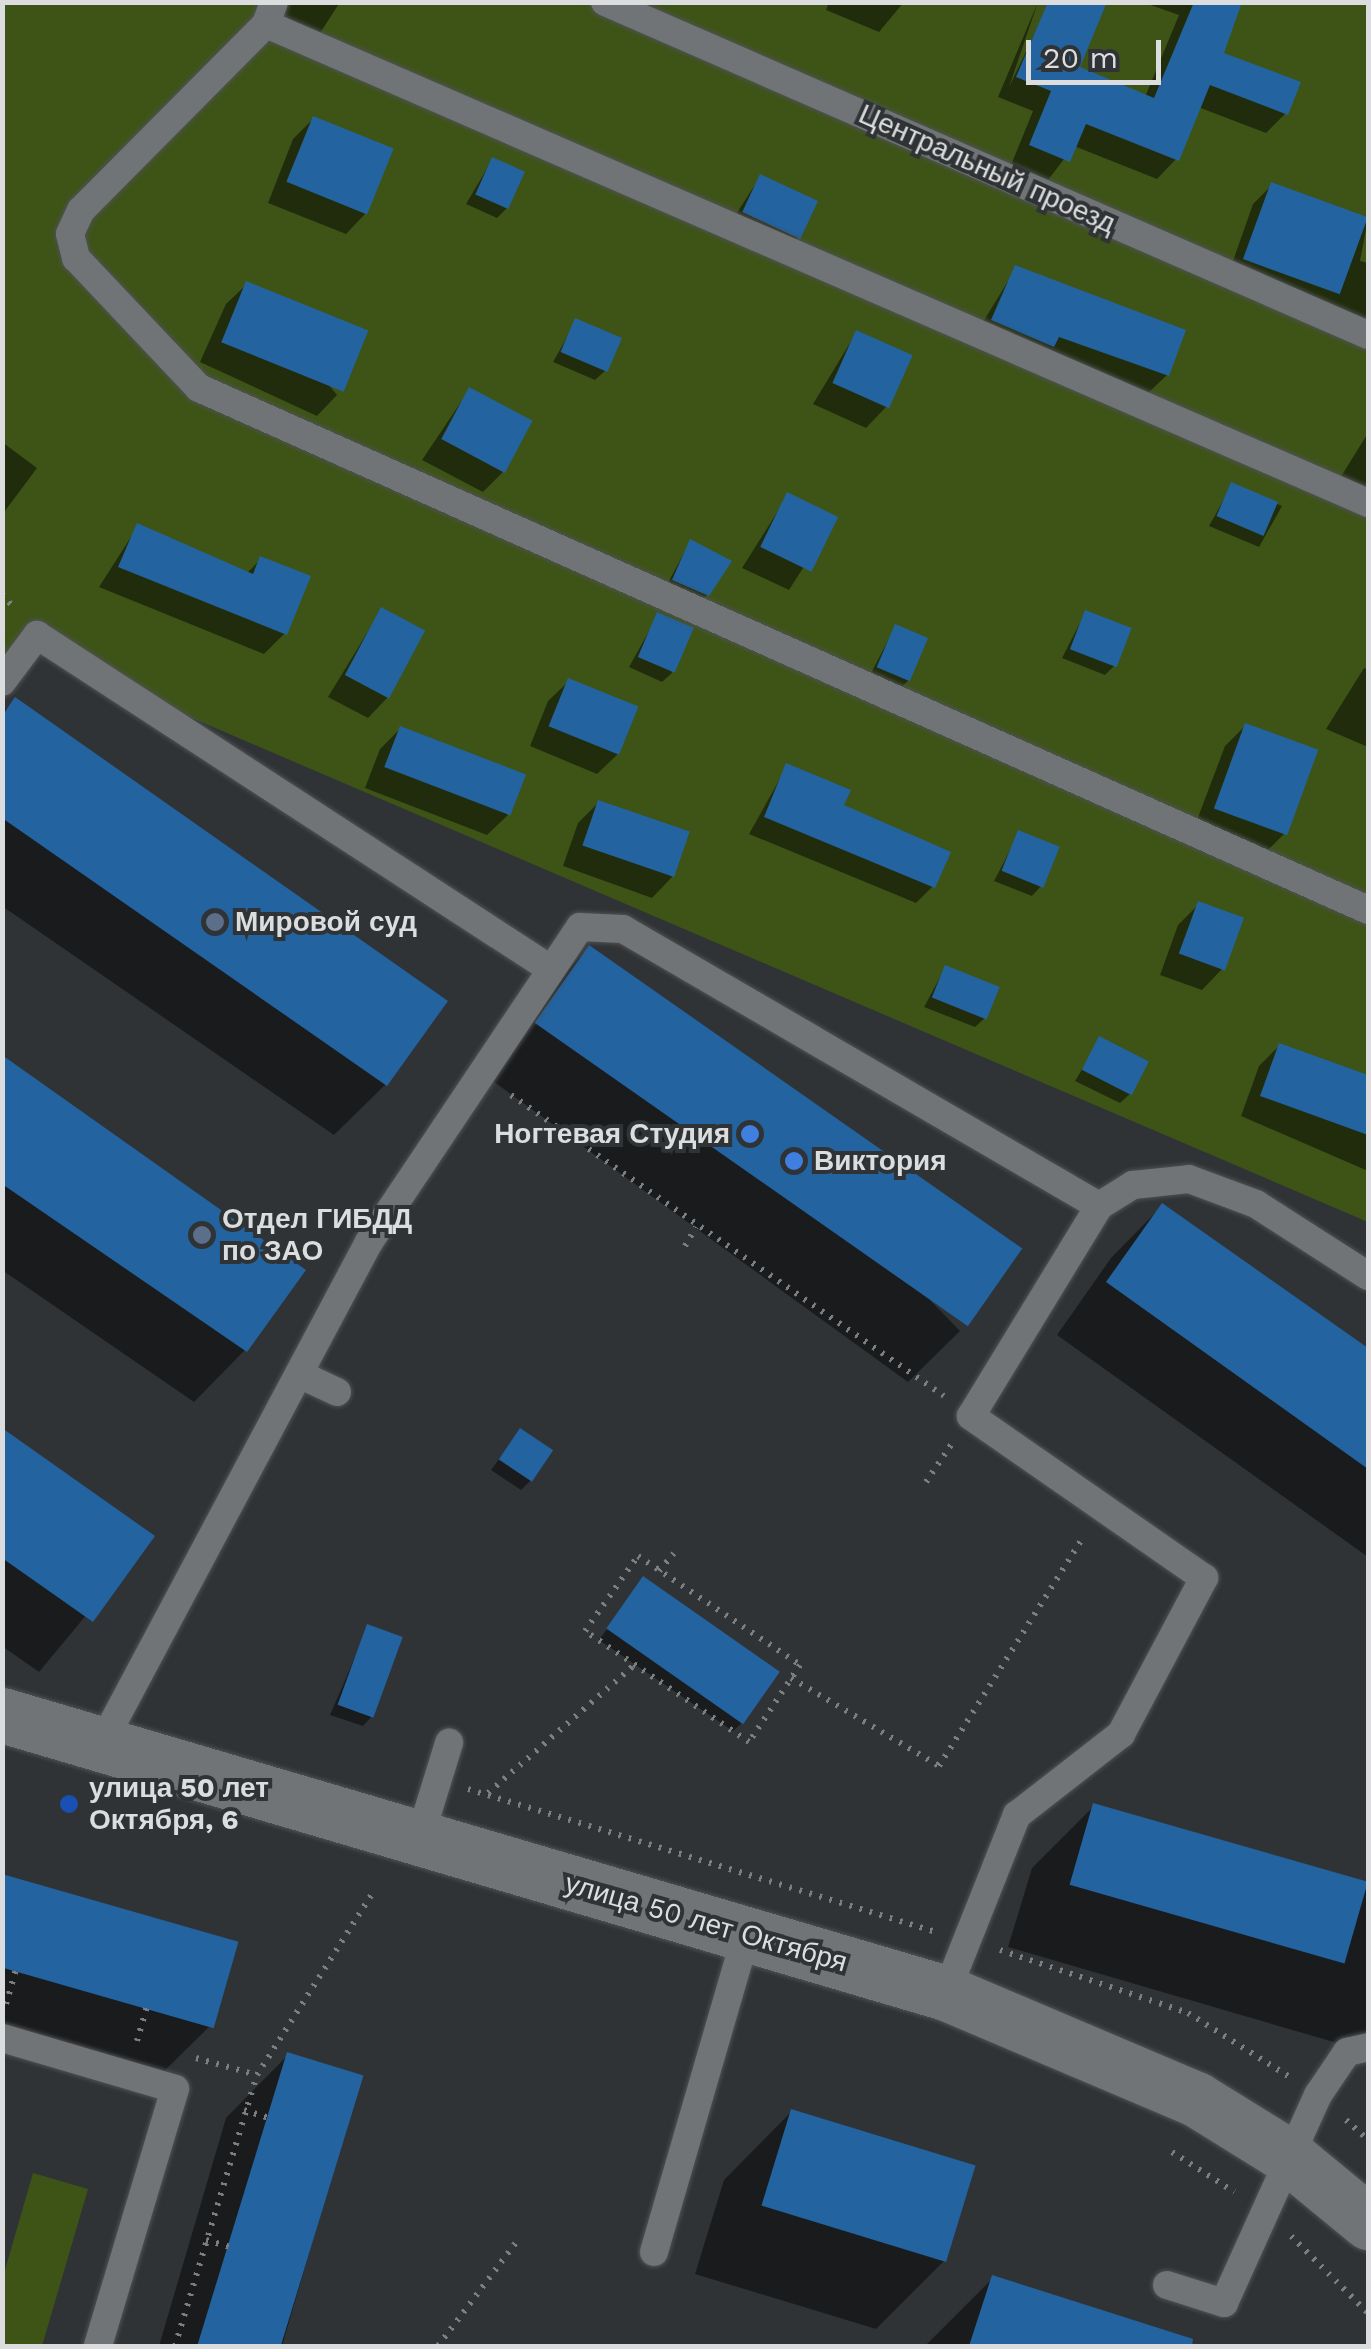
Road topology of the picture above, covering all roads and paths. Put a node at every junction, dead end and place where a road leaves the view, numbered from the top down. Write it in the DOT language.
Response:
graph roads {
  1 [pos="605,2"];
  2 [pos="270,13"];
  3 [pos="1368,335"];
  4 [pos="1368,503"];
  5 [pos="2,682"];
  6 [pos="1368,910"];
  7 [pos="549,968"];
  8 [pos="478,1071"];
  9 [pos="1099,1206"];
  10 [pos="696,1227"];
  11 [pos="684,1246"];
  12 [pos="1368,1276"];
  13 [pos="299,1374"];
  14 [pos="337,1392"];
  15 [pos="971,1416"];
  16 [pos="1102,1508"];
  17 [pos="674,1553"];
  18 [pos="659,1570"];
  19 [pos="634,1665"];
  20 [pos="791,1678"];
  21 [pos="2,1715"];
  22 [pos="449,1743"];
  23 [pos="100,1746"];
  24 [pos="439,1781"];
  25 [pos="487,1794"];
  26 [pos="419,1840"];
  27 [pos="373,1892"];
  28 [pos="746,1935"];
  29 [pos="966,1941"];
  30 [pos="16,1968"];
  31 [pos="946,1993"];
  32 [pos="6,2004"];
  33 [pos="147,2004"];
  34 [pos="2,2038"];
  35 [pos="137,2041"];
  36 [pos="1368,2047"];
  37 [pos="1318,2095"];
  38 [pos="244,2110"];
  39 [pos="268,2118"];
  40 [pos="1368,2140"];
  41 [pos="1288,2156"];
  42 [pos="1368,2222"];
  43 [pos="206,2240"];
  44 [pos="518,2240"];
  45 [pos="230,2248"];
  46 [pos="654,2252"];
  47 [pos="1167,2284"];
  48 [pos="98,2346"];
  49 [pos="175,2346"];
  50 [pos="438,2346"];
  1 -- 3 [label="lane, Центральный проезд"];
  2 -- 4 [label="lane"];
  2 -- 6 [label="lane"];
  5 -- 7 [label="lane"];
  7 -- 8 [label="lane"];
  7 -- 9 [label="lane"];
  8 -- 10 [label="path"];
  8 -- 13 [label="lane"];
  9 -- 12 [label="lane"];
  9 -- 15 [label="lane"];
  10 -- 11 [label="path"];
  10 -- 15 [label="path"];
  13 -- 14 [label="lane"];
  13 -- 23 [label="lane"];
  15 -- 16 [label="lane"];
  16 -- 20 [label="path"];
  16 -- 29 [label="lane"];
  17 -- 18 [label="path"];
  18 -- 19 [label="path"];
  18 -- 20 [label="path"];
  19 -- 20 [label="path"];
  19 -- 25 [label="path"];
  21 -- 23 [label="street, улица 50 лет Октября"];
  22 -- 24 [label="lane"];
  23 -- 26 [label="street, улица 50 лет Октября"];
  24 -- 25 [label="path"];
  24 -- 26 [label="lane"];
  25 -- 29 [label="path"];
  26 -- 28 [label="street, улица 50 лет Октября"];
  27 -- 38 [label="path"];
  28 -- 31 [label="street, улица 50 лет Октября"];
  28 -- 46 [label="lane"];
  29 -- 31 [label="lane"];
  29 -- 37 [label="path"];
  30 -- 32 [label="path"];
  31 -- 41 [label="street, улица 50 лет Октября"];
  33 -- 35 [label="path"];
  34 -- 48 [label="lane"];
  36 -- 37 [label="lane"];
  37 -- 40 [label="path"];
  37 -- 41 [label="lane"];
  38 -- 39 [label="path"];
  38 -- 43 [label="path"];
  41 -- 42 [label="street, улица 50 лет Октября"];
  41 -- 47 [label="lane"];
  43 -- 45 [label="path"];
  43 -- 49 [label="path"];
  44 -- 50 [label="path"];
}
